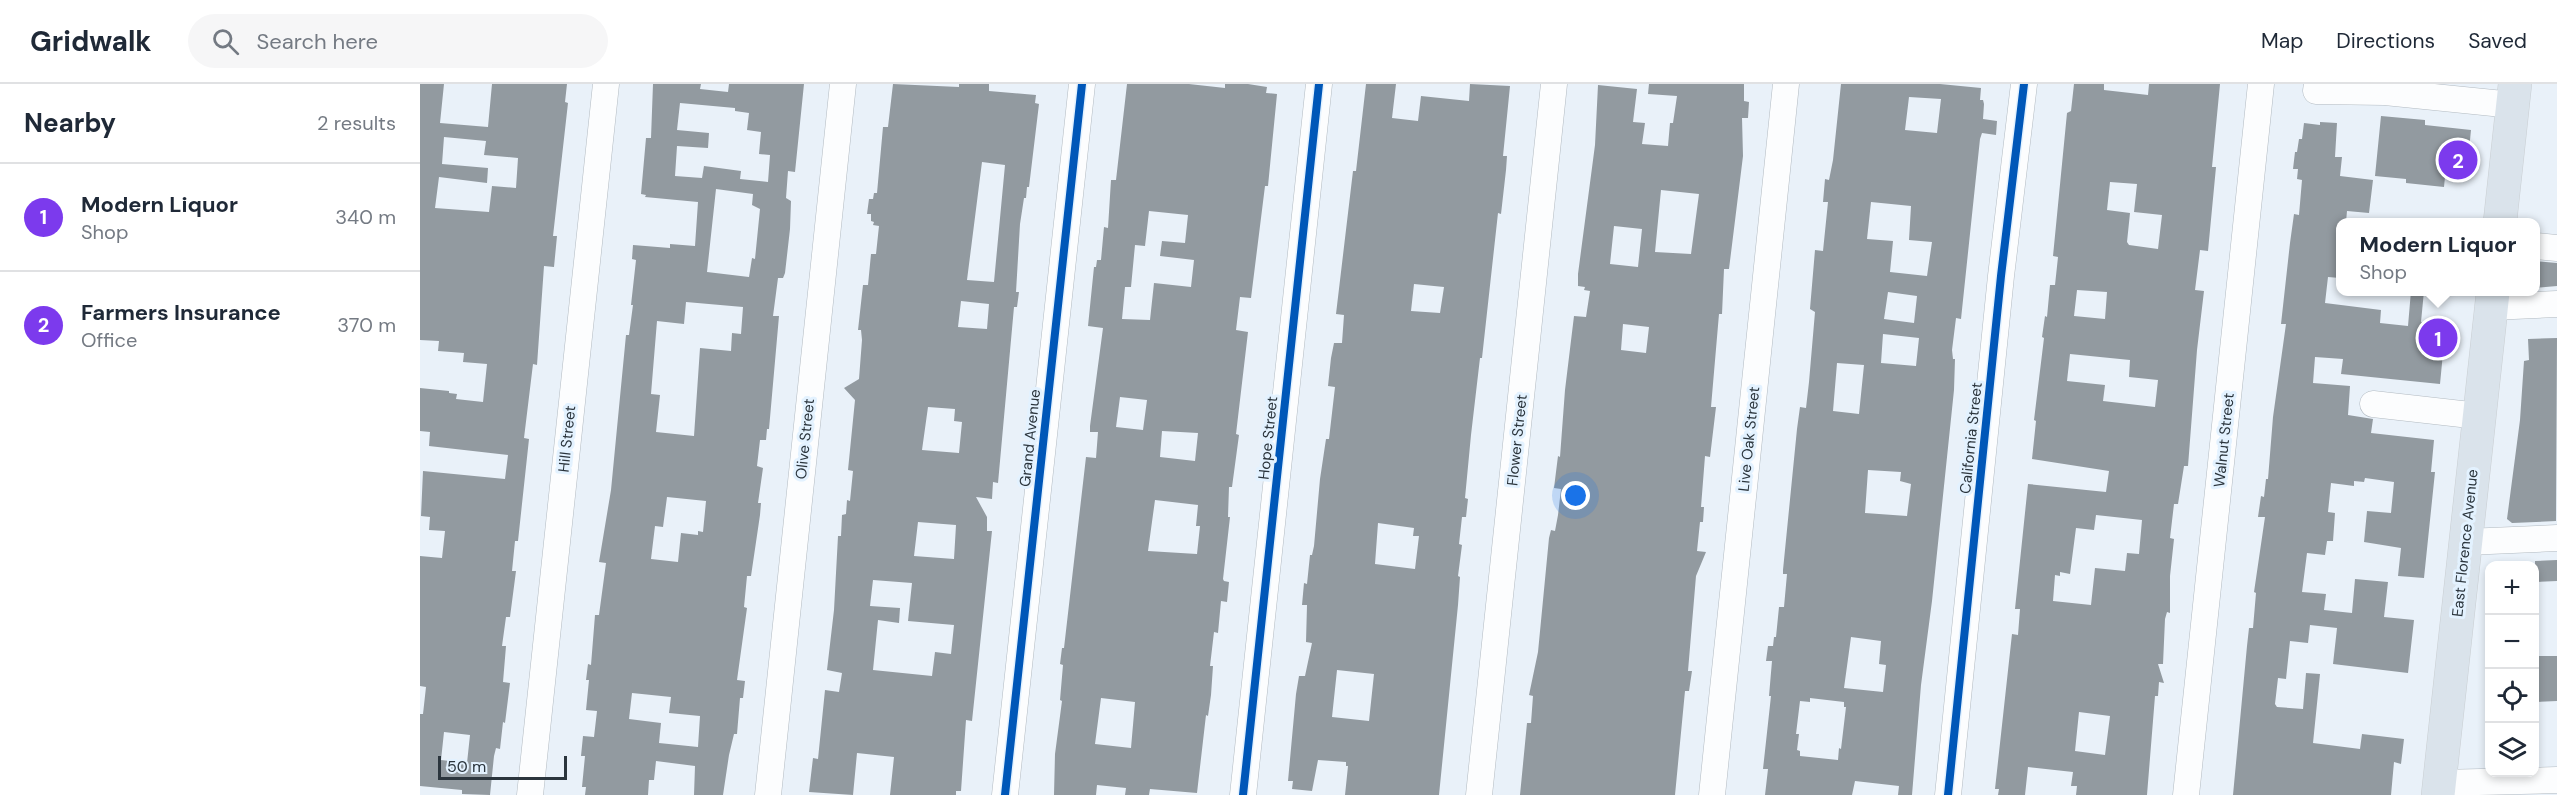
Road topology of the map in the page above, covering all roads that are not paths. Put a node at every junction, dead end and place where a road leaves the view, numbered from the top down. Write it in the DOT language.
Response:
graph roads {
  1 [pos="606,84"];
  2 [pos="843,84"];
  3 [pos="1082,84"];
  4 [pos="1319,84"];
  5 [pos="1554,84"];
  6 [pos="1786,84"];
  7 [pos="2024,84"];
  8 [pos="2262,84"];
  9 [pos="2317,84"];
  10 [pos="2373,88"];
  11 [pos="2514,94"];
  12 [pos="2500,218"];
  13 [pos="2540,246"];
  14 [pos="2557,248"];
  15 [pos="2492,299"];
  16 [pos="2557,304"];
  17 [pos="2373,404"];
  18 [pos="2479,416"];
  19 [pos="2557,538"];
  20 [pos="2466,542"];
  21 [pos="2557,780"];
  22 [pos="2439,789"];
  23 [pos="530,795"];
  24 [pos="768,795"];
  25 [pos="1005,795"];
  26 [pos="1243,795"];
  27 [pos="1479,795"];
  28 [pos="1712,795"];
  29 [pos="1948,795"];
  30 [pos="2186,795"];
  1 -- 23 [label="street, Hill Street"];
  2 -- 24 [label="street, Olive Street"];
  3 -- 25 [label="street, Grand Avenue"];
  4 -- 26 [label="street, Hope Street"];
  5 -- 27 [label="street, Flower Street"];
  6 -- 28 [label="street, Live Oak Street"];
  7 -- 29 [label="street, California Street"];
  8 -- 30 [label="street, Walnut Street"];
  9 -- 10 [label="street"];
  10 -- 11 [label="street"];
  11 -- 12 [label="main road"];
  13 -- 14 [label="street"];
  15 -- 16 [label="street"];
  15 -- 18 [label="main road, East Florence Avenue"];
  17 -- 18 [label="street"];
  18 -- 20 [label="main road, East Florence Avenue"];
  19 -- 20 [label="street"];
  20 -- 22 [label="main road, East Florence Avenue"];
  21 -- 22 [label="street"];
}
